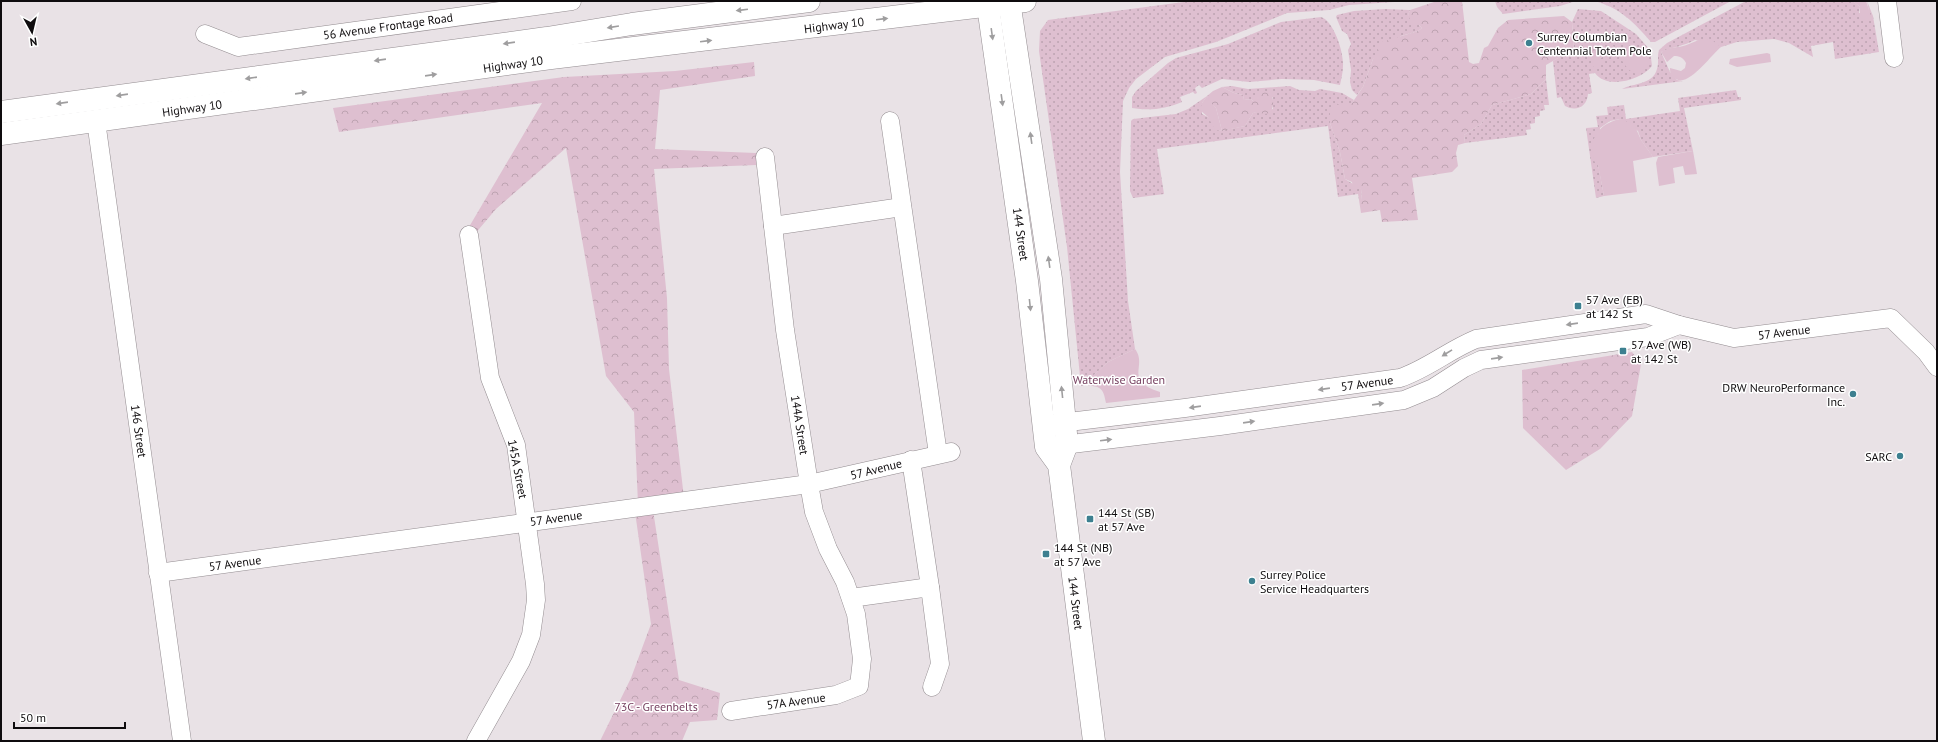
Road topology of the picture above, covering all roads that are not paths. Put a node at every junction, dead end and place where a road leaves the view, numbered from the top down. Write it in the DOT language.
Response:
graph roads {
  1 [pos="572,1"];
  2 [pos="809,1"];
  3 [pos="1887,1"];
  4 [pos="1004,2"];
  5 [pos="205,34"];
  6 [pos="1894,58"];
  7 [pos="1,112"];
  8 [pos="96,121"];
  9 [pos="890,121"];
  10 [pos="1,134"];
  11 [pos="765,157"];
  12 [pos="902,207"];
  13 [pos="773,226"];
  14 [pos="469,235"];
  15 [pos="1679,325"];
  16 [pos="1937,367"];
  17 [pos="1065,422"];
  18 [pos="1043,425"];
  19 [pos="1067,444"];
  20 [pos="1046,447"];
  21 [pos="911,460"];
  22 [pos="1059,465"];
  23 [pos="809,484"];
  24 [pos="527,522"];
  25 [pos="158,573"];
  26 [pos="930,587"];
  27 [pos="851,598"];
  28 [pos="859,686"];
  29 [pos="932,687"];
  30 [pos="731,711"];
  31 [pos="182,741"];
  32 [pos="476,741"];
  33 [pos="1094,741"];
  1 -- 5 [label="street, 56 Avenue Frontage Road"];
  2 -- 7 [label="main road, Highway 10, one-way"];
  3 -- 6 [label="street"];
  8 -- 4 [label="main road, Highway 10, one-way"];
  17 -- 4 [label="main road, 144 Street, one-way"];
  4 -- 18 [label="main road, 144 Street, one-way"];
  8 -- 10 [label="main road, Highway 10"];
  8 -- 25 [label="street, 146 Street"];
  9 -- 12 [label="street"];
  11 -- 13 [label="street, 144A Street"];
  12 -- 13 [label="street"];
  12 -- 21 [label="street, 57 Avenue"];
  13 -- 23 [label="street, 144A Street"];
  14 -- 24 [label="street, 145A Street"];
  15 -- 16 [label="street, 57 Avenue"];
  15 -- 17 [label="street, 57 Avenue, one-way"];
  19 -- 15 [label="street, 57 Avenue, one-way"];
  17 -- 18 [label="street, 57 Avenue"];
  17 -- 19 [label="main road, 144 Street"];
  18 -- 20 [label="main road, 144 Street"];
  19 -- 20 [label="street, 57 Avenue"];
  19 -- 22 [label="main road, 144 Street"];
  20 -- 22 [label="main road, 144 Street"];
  21 -- 23 [label="street, 57 Avenue"];
  21 -- 26 [label="street"];
  22 -- 33 [label="main road, 144 Street"];
  23 -- 24 [label="street, 57 Avenue"];
  23 -- 27 [label="street, 144A Street"];
  24 -- 25 [label="street, 57 Avenue"];
  24 -- 32 [label="street, 145A Street"];
  25 -- 31 [label="street, 146 Street"];
  26 -- 27 [label="street"];
  26 -- 29 [label="street"];
  27 -- 28 [label="street, 144A Street"];
  28 -- 30 [label="street, 57A Avenue"];
}
